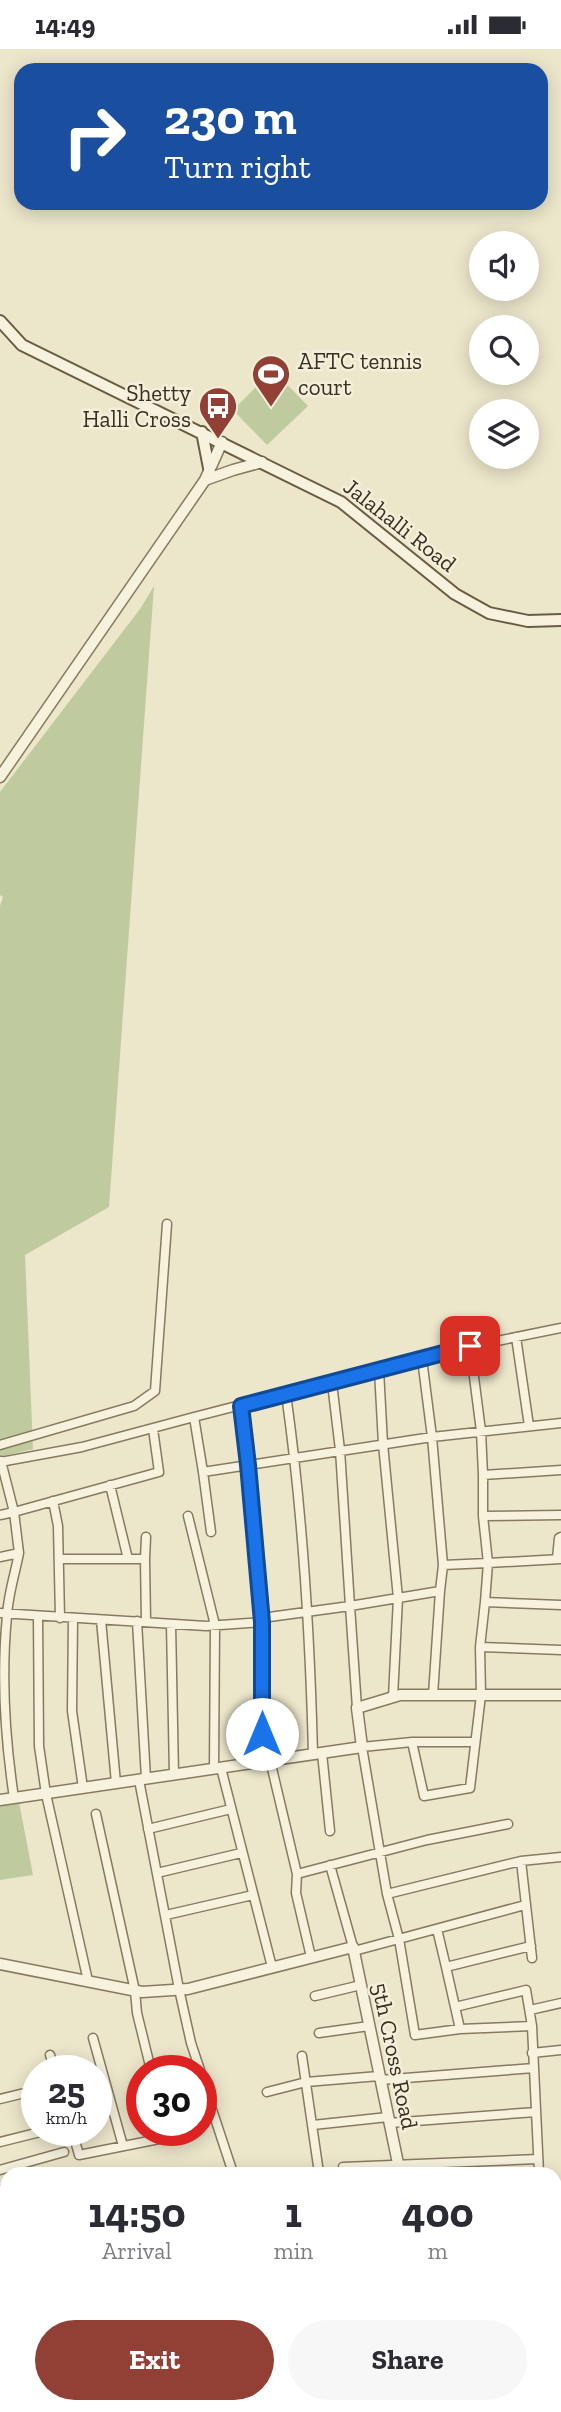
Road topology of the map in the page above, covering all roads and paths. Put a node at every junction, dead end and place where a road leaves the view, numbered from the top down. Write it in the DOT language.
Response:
graph roads {
  1 [pos="0,321"];
  2 [pos="202,432"];
  3 [pos="222,442"];
  4 [pos="262,462"];
  5 [pos="209,468"];
  6 [pos="205,480"];
  7 [pos="561,620"];
  8 [pos="0,777"];
  9 [pos="167,1224"];
  10 [pos="561,1328"];
  11 [pos="516,1337"];
  12 [pos="470,1346"];
  13 [pos="422,1359"];
  14 [pos="379,1370"];
  15 [pos="332,1383"];
  16 [pos="286,1394"];
  17 [pos="241,1406"];
  18 [pos="194,1417"];
  19 [pos="561,1423"];
  20 [pos="528,1426"];
  21 [pos="153,1429"];
  22 [pos="481,1431"];
  23 [pos="432,1437"];
  24 [pos="383,1444"];
  25 [pos="0,1445"];
  26 [pos="340,1450"];
  27 [pos="295,1457"];
  28 [pos="1,1462"];
  29 [pos="248,1465"];
  30 [pos="561,1470"];
  31 [pos="203,1472"];
  32 [pos="484,1475"];
  33 [pos="110,1485"];
  34 [pos="53,1501"];
  35 [pos="14,1511"];
  36 [pos="0,1515"];
  37 [pos="561,1515"];
  38 [pos="188,1516"];
  39 [pos="483,1516"];
  40 [pos="211,1532"];
  41 [pos="146,1537"];
  42 [pos="561,1537"];
  43 [pos="19,1553"];
  44 [pos="0,1557"];
  45 [pos="59,1559"];
  46 [pos="128,1559"];
  47 [pos="145,1559"];
  48 [pos="559,1559"];
  49 [pos="488,1563"];
  50 [pos="443,1565"];
  51 [pos="440,1591"];
  52 [pos="398,1598"];
  53 [pos="485,1602"];
  54 [pos="561,1605"];
  55 [pos="350,1606"];
  56 [pos="309,1612"];
  57 [pos="3,1613"];
  58 [pos="38,1617"];
  59 [pos="60,1618"];
  60 [pos="73,1618"];
  61 [pos="101,1620"];
  62 [pos="262,1620"];
  63 [pos="141,1622"];
  64 [pos="171,1624"];
  65 [pos="215,1625"];
  66 [pos="480,1647"];
  67 [pos="561,1650"];
  68 [pos="433,1695"];
  69 [pos="481,1695"];
  70 [pos="561,1695"];
  71 [pos="393,1697"];
  72 [pos="358,1708"];
  73 [pos="412,1742"];
  74 [pos="475,1742"];
  75 [pos="362,1747"];
  76 [pos="317,1753"];
  77 [pos="266,1761"];
  78 [pos="218,1768"];
  79 [pos="174,1775"];
  80 [pos="143,1779"];
  81 [pos="116,1783"];
  82 [pos="83,1788"];
  83 [pos="46,1794"];
  84 [pos="14,1798"];
  85 [pos="0,1800"];
  86 [pos="231,1809"];
  87 [pos="96,1814"];
  88 [pos="508,1824"];
  89 [pos="148,1829"];
  90 [pos="330,1831"];
  91 [pos="379,1851"];
  92 [pos="242,1853"];
  93 [pos="560,1858"];
  94 [pos="521,1861"];
  95 [pos="330,1865"];
  96 [pos="561,1869"];
  97 [pos="157,1873"];
  98 [pos="297,1874"];
  99 [pos="387,1894"];
  100 [pos="253,1895"];
  101 [pos="525,1905"];
  102 [pos="166,1915"];
  103 [pos="437,1929"];
  104 [pos="399,1939"];
  105 [pos="531,1946"];
  106 [pos="353,1949"];
  107 [pos="311,1957"];
  108 [pos="532,1958"];
  109 [pos="0,1964"];
  110 [pos="272,1967"];
  111 [pos="446,1967"];
  112 [pos="88,1982"];
  113 [pos="361,1985"];
  114 [pos="179,1989"];
  115 [pos="135,1991"];
  116 [pos="315,1996"];
  117 [pos="561,2003"];
  118 [pos="455,2007"];
  119 [pos="530,2010"];
  120 [pos="369,2026"];
  121 [pos="532,2026"];
  122 [pos="460,2029"];
  123 [pos="319,2033"];
  124 [pos="93,2038"];
  125 [pos="561,2050"];
  126 [pos="532,2053"];
  127 [pos="147,2055"];
  128 [pos="195,2055"];
  129 [pos="302,2056"];
  130 [pos="534,2068"];
  131 [pos="380,2078"];
  132 [pos="306,2082"];
  133 [pos="267,2092"];
  134 [pos="21,2094"];
  135 [pos="0,2099"];
  136 [pos="536,2112"];
  137 [pos="389,2120"];
  138 [pos="217,2124"];
  139 [pos="313,2126"];
  140 [pos="21,2137"];
  141 [pos="0,2142"];
  142 [pos="126,2145"];
  143 [pos="76,2146"];
  144 [pos="123,2146"];
  145 [pos="64,2152"];
  146 [pos="538,2159"];
  147 [pos="11,2167"];
  148 [pos="231,2167"];
  149 [pos="318,2167"];
  150 [pos="399,2167"];
  151 [pos="427,2167"];
  152 [pos="539,2167"];
  1 -- 2 [label="main road, Jalahalli Road"];
  2 -- 3 [label="main road, Jalahalli Road"];
  2 -- 5 [label="main road"];
  3 -- 4 [label="main road, Jalahalli Road"];
  3 -- 5 [label="street"];
  4 -- 6 [label="street"];
  4 -- 7 [label="main road, Jalahalli Road"];
  5 -- 6 [label="street"];
  6 -- 8 [label="street"];
  9 -- 25 [label="street"];
  10 -- 11 [label="street"];
  11 -- 12 [label="street"];
  11 -- 20 [label="street"];
  12 -- 13 [label="street"];
  12 -- 22 [label="street"];
  13 -- 14 [label="street"];
  13 -- 23 [label="street"];
  14 -- 15 [label="street"];
  14 -- 24 [label="street"];
  15 -- 16 [label="street"];
  15 -- 26 [label="street"];
  16 -- 17 [label="street"];
  16 -- 27 [label="street"];
  17 -- 18 [label="street"];
  17 -- 29 [label="street"];
  18 -- 21 [label="street"];
  18 -- 31 [label="street"];
  19 -- 20 [label="street"];
  20 -- 22 [label="street"];
  21 -- 28 [label="street"];
  21 -- 33 [label="street"];
  22 -- 23 [label="street"];
  22 -- 32 [label="street"];
  23 -- 24 [label="street"];
  23 -- 50 [label="street"];
  24 -- 26 [label="street"];
  24 -- 52 [label="street"];
  26 -- 27 [label="street"];
  26 -- 55 [label="street"];
  27 -- 29 [label="street"];
  27 -- 56 [label="street"];
  28 -- 35 [label="street"];
  29 -- 31 [label="street"];
  29 -- 62 [label="street"];
  30 -- 32 [label="street"];
  31 -- 40 [label="street"];
  32 -- 39 [label="street"];
  33 -- 34 [label="street"];
  33 -- 46 [label="street"];
  34 -- 35 [label="street"];
  34 -- 45 [label="street"];
  35 -- 36 [label="street"];
  35 -- 43 [label="street"];
  37 -- 39 [label="street"];
  38 -- 65 [label="street"];
  39 -- 49 [label="street"];
  41 -- 47 [label="street"];
  42 -- 48 [label="street"];
  43 -- 44 [label="street"];
  43 -- 57 [label="street"];
  45 -- 46 [label="street"];
  45 -- 59 [label="street"];
  46 -- 47 [label="street"];
  47 -- 63 [label="street"];
  48 -- 49 [label="street"];
  49 -- 50 [label="street"];
  49 -- 53 [label="street"];
  50 -- 51 [label="street"];
  51 -- 52 [label="street"];
  51 -- 68 [label="street"];
  52 -- 55 [label="street"];
  52 -- 71 [label="street"];
  53 -- 54 [label="street"];
  53 -- 66 [label="street"];
  55 -- 56 [label="street"];
  55 -- 72 [label="street"];
  56 -- 62 [label="street"];
  56 -- 76 [label="street"];
  57 -- 58 [label="street"];
  57 -- 84 [label="street"];
  58 -- 59 [label="street"];
  58 -- 83 [label="street"];
  59 -- 60 [label="street"];
  60 -- 61 [label="street"];
  60 -- 82 [label="street"];
  61 -- 63 [label="street"];
  61 -- 81 [label="street"];
  62 -- 65 [label="street"];
  62 -- 77 [label="street"];
  63 -- 64 [label="street"];
  63 -- 80 [label="street"];
  64 -- 65 [label="street"];
  64 -- 79 [label="street"];
  65 -- 78 [label="street"];
  66 -- 67 [label="street"];
  66 -- 69 [label="street"];
  68 -- 69 [label="street"];
  68 -- 71 [label="street"];
  69 -- 70 [label="street"];
  69 -- 74 [label="street"];
  71 -- 72 [label="street"];
  72 -- 75 [label="street"];
  73 -- 74 [label="street"];
  73 -- 74 [label="street"];
  73 -- 75 [label="street"];
  75 -- 76 [label="street"];
  75 -- 91 [label="street"];
  76 -- 77 [label="street"];
  76 -- 90 [label="street"];
  77 -- 78 [label="street"];
  77 -- 98 [label="street"];
  78 -- 79 [label="street"];
  78 -- 86 [label="street"];
  79 -- 80 [label="street"];
  80 -- 81 [label="street"];
  80 -- 89 [label="street"];
  81 -- 82 [label="street"];
  82 -- 83 [label="street"];
  83 -- 84 [label="street"];
  83 -- 112 [label="street"];
  84 -- 85 [label="street"];
  86 -- 89 [label="street"];
  86 -- 92 [label="street"];
  87 -- 115 [label="street"];
  88 -- 91 [label="street"];
  89 -- 97 [label="street"];
  91 -- 95 [label="street"];
  91 -- 99 [label="street"];
  92 -- 97 [label="street"];
  92 -- 100 [label="street"];
  93 -- 94 [label="street"];
  93 -- 96 [label="street"];
  94 -- 99 [label="street"];
  94 -- 101 [label="street"];
  95 -- 98 [label="street"];
  95 -- 106 [label="street"];
  97 -- 102 [label="street"];
  98 -- 107 [label="street"];
  99 -- 104 [label="street"];
  100 -- 102 [label="street"];
  100 -- 110 [label="street"];
  101 -- 103 [label="street"];
  101 -- 105 [label="street"];
  102 -- 114 [label="street"];
  103 -- 104 [label="street"];
  103 -- 111 [label="street"];
  104 -- 106 [label="street"];
  104 -- 122 [label="street"];
  105 -- 108 [label="street"];
  105 -- 111 [label="street"];
  106 -- 107 [label="street"];
  106 -- 113 [label="street, 5th Cross Road"];
  107 -- 110 [label="street"];
  109 -- 112 [label="street"];
  110 -- 114 [label="street"];
  111 -- 118 [label="street"];
  112 -- 115 [label="street"];
  113 -- 116 [label="street"];
  113 -- 120 [label="street, 5th Cross Road"];
  114 -- 115 [label="street"];
  114 -- 128 [label="street"];
  115 -- 127 [label="street"];
  117 -- 119 [label="street"];
  118 -- 119 [label="street"];
  118 -- 122 [label="street"];
  119 -- 121 [label="street"];
  120 -- 123 [label="street"];
  120 -- 131 [label="street, 5th Cross Road"];
  121 -- 122 [label="street"];
  121 -- 126 [label="street"];
  124 -- 144 [label="street"];
  125 -- 126 [label="street"];
  126 -- 130 [label="street"];
  129 -- 132 [label="street"];
  130 -- 131 [label="street"];
  130 -- 136 [label="street"];
  131 -- 132 [label="street"];
  131 -- 137 [label="street, 5th Cross Road"];
  132 -- 133 [label="street"];
  132 -- 139 [label="street"];
  134 -- 135 [label="street"];
  136 -- 137 [label="street"];
  136 -- 146 [label="street"];
  137 -- 139 [label="street"];
  137 -- 150 [label="street, 5th Cross Road"];
  138 -- 148 [label="street"];
  139 -- 149 [label="street"];
  140 -- 141 [label="street"];
  142 -- 144 [label="street"];
  143 -- 144 [label="street"];
  145 -- 147 [label="street"];
  146 -- 151 [label="street"];
  146 -- 152 [label="street"];
}
